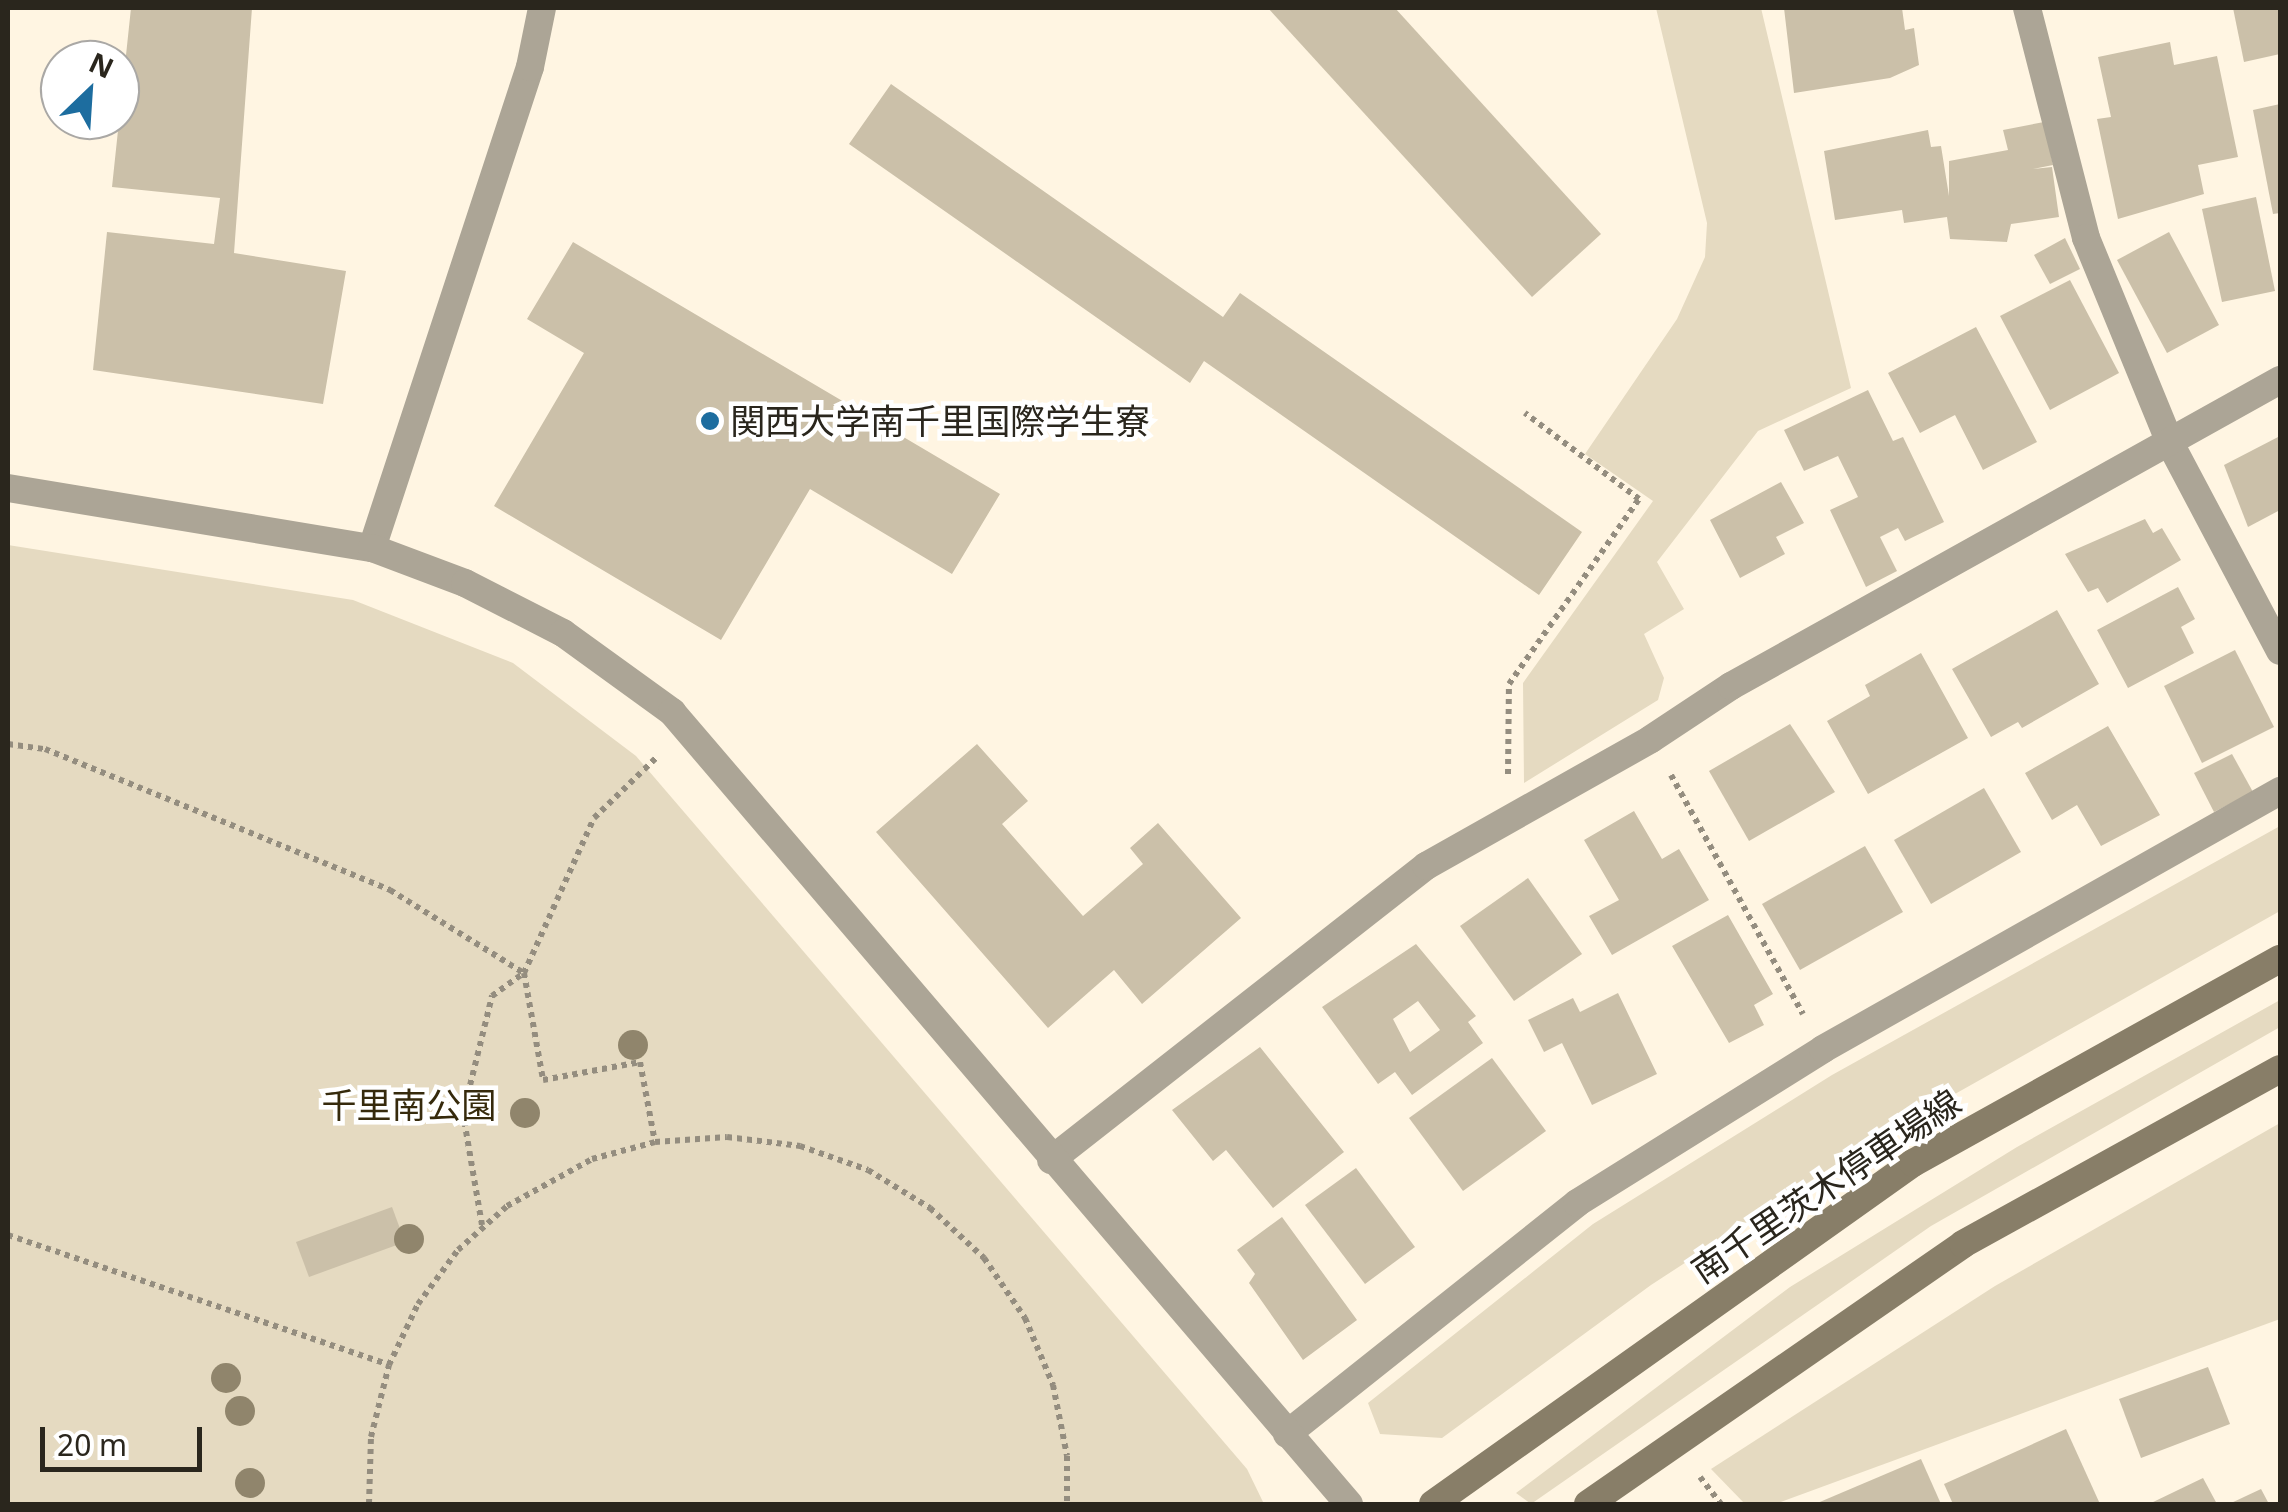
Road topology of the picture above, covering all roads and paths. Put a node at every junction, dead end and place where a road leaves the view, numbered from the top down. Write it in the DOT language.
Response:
graph roads {
  1 [pos="542,8"];
  2 [pos="2027,8"];
  3 [pos="2280,380"];
  4 [pos="1525,413"];
  5 [pos="2172,445"];
  6 [pos="8,488"];
  7 [pos="372,548"];
  8 [pos="2280,651"];
  9 [pos="1652,739"];
  10 [pos="8,744"];
  11 [pos="657,756"];
  12 [pos="2280,791"];
  13 [pos="1508,820"];
  14 [pos="2280,959"];
  15 [pos="524,973"];
  16 [pos="1823,1049"];
  17 [pos="2280,1068"];
  18 [pos="655,1142"];
  19 [pos="1050,1160"];
  20 [pos="482,1226"];
  21 [pos="8,1235"];
  22 [pos="389,1365"];
  23 [pos="1287,1434"];
  24 [pos="1693,1468"];
  25 [pos="369,1504"];
  26 [pos="1067,1504"];
  27 [pos="1349,1504"];
  28 [pos="1432,1504"];
  29 [pos="1588,1504"];
  30 [pos="1721,1504"];
  1 -- 7 [label="street"];
  2 -- 5 [label="street"];
  3 -- 5 [label="street"];
  4 -- 13 [label="path"];
  5 -- 8 [label="street"];
  5 -- 9 [label="street"];
  6 -- 7 [label="street"];
  7 -- 19 [label="street"];
  9 -- 13 [label="street"];
  9 -- 16 [label="path"];
  10 -- 15 [label="path"];
  11 -- 15 [label="path"];
  12 -- 16 [label="street"];
  13 -- 19 [label="street"];
  14 -- 28 [label="main road, 南千里茨木停車場線"];
  15 -- 18 [label="path"];
  15 -- 20 [label="path"];
  16 -- 23 [label="street"];
  17 -- 29 [label="main road"];
  18 -- 20 [label="path"];
  18 -- 26 [label="path"];
  19 -- 23 [label="street"];
  20 -- 22 [label="path"];
  21 -- 22 [label="path"];
  22 -- 25 [label="path"];
  23 -- 27 [label="street"];
  24 -- 30 [label="path"];
}
